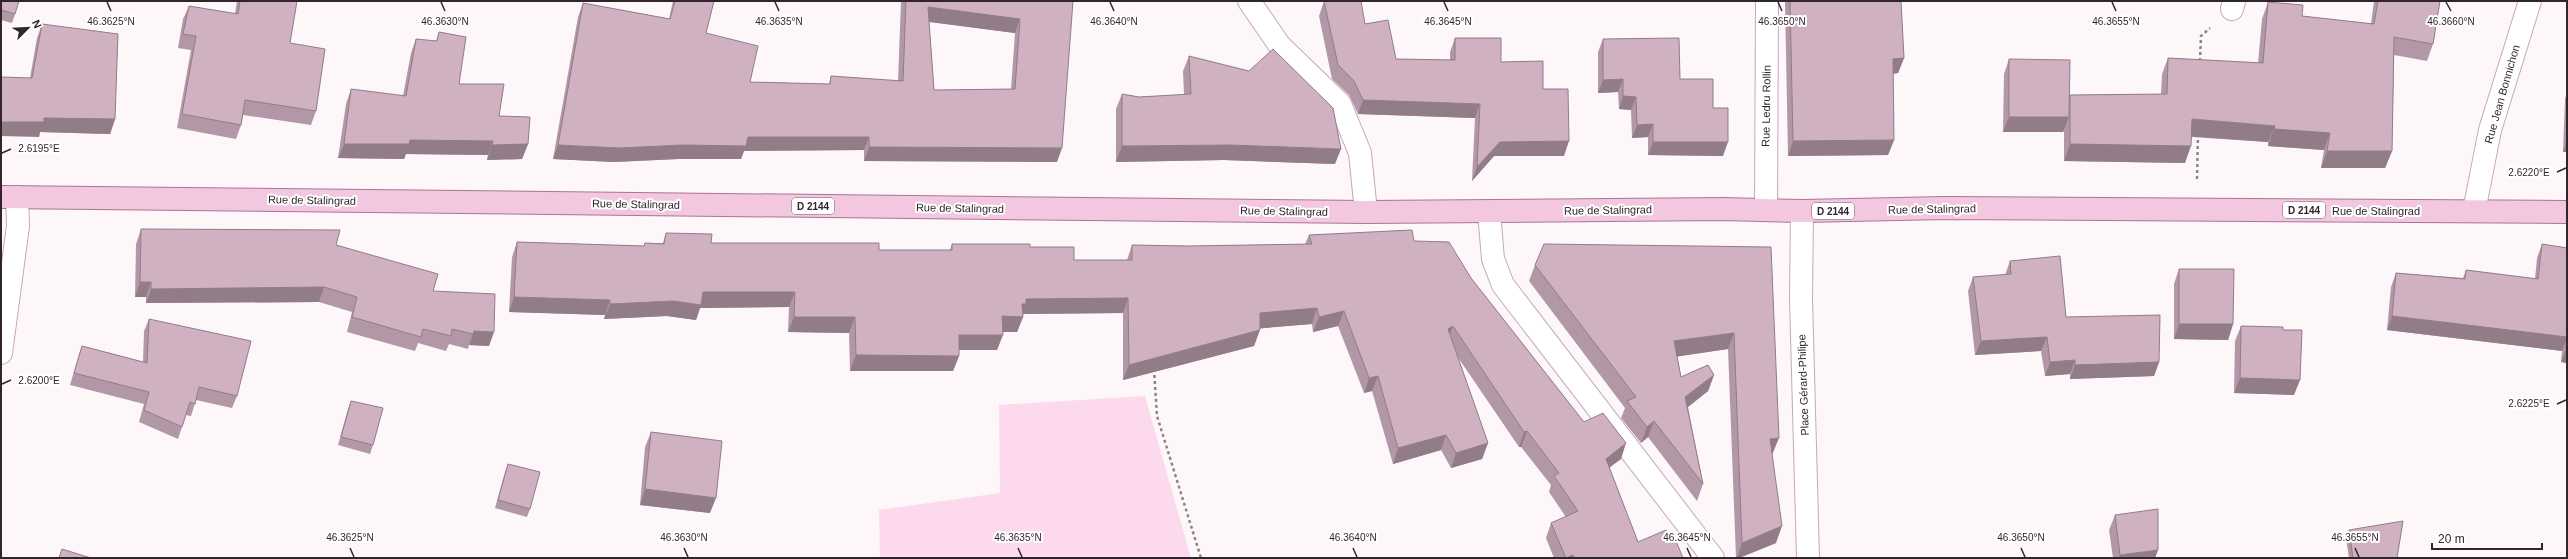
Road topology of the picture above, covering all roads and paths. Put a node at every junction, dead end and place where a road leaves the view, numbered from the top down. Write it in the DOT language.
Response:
graph roads {
  1 [pos="1248,1"];
  2 [pos="1767,1"];
  3 [pos="2530,1"];
  4 [pos="2233,5"];
  5 [pos="2200,67"];
  6 [pos="2198,131"];
  7 [pos="9,197"];
  8 [pos="1766,210"];
  9 [pos="2196,210"];
  10 [pos="1802,211"];
  11 [pos="2474,211"];
  12 [pos="1366,212"];
  13 [pos="1489,212"];
  14 [pos="2567,212"];
  15 [pos="1,353"];
  16 [pos="1154,368"];
  17 [pos="1201,558"];
  18 [pos="1713,558"];
  19 [pos="1808,558"];
  1 -- 12 [label="street"];
  2 -- 8 [label="street, Rue Ledru Rollin"];
  3 -- 11 [label="street, Rue Jean Bonnichon"];
  4 -- 5 [label="path"];
  6 -- 9 [label="path"];
  7 -- 12 [label="main road, Rue de Stalingrad / D 2144"];
  7 -- 15 [label="street"];
  8 -- 10 [label="main road, Rue de Stalingrad / D 2144"];
  8 -- 13 [label="main road, Rue de Stalingrad / D 2144"];
  9 -- 10 [label="main road, Rue de Stalingrad / D 2144"];
  9 -- 11 [label="main road, Rue de Stalingrad / D 2144"];
  10 -- 19 [label="street, Place Gérard-Philipe"];
  11 -- 14 [label="main road, Rue de Stalingrad / D 2144"];
  12 -- 13 [label="main road, Rue de Stalingrad / D 2144"];
  13 -- 18 [label="street"];
  16 -- 17 [label="path"];
}
